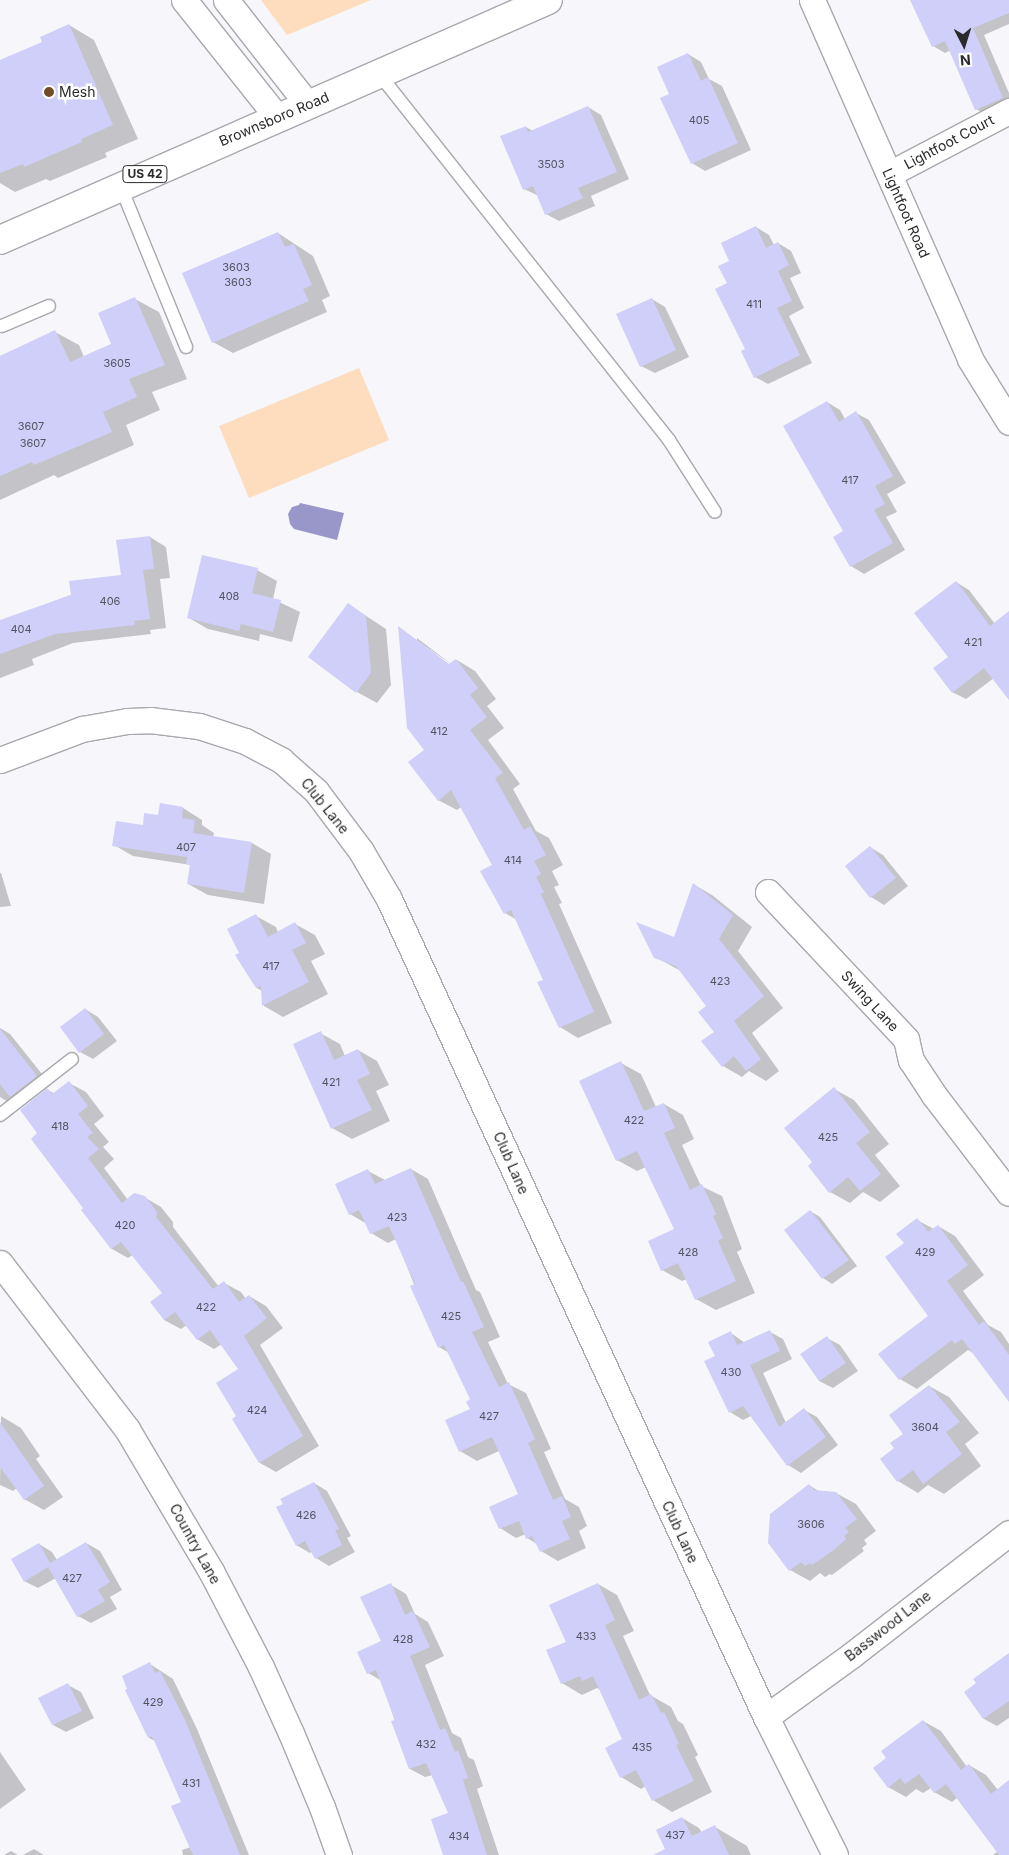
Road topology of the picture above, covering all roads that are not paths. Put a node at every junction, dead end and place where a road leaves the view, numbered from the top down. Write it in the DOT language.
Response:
graph roads {
  1 [pos="184,0"];
  2 [pos="226,0"];
  3 [pos="548,0"];
  4 [pos="812,0"];
  5 [pos="379,74"];
  6 [pos="308,105"];
  7 [pos="1009,111"];
  8 [pos="278,118"];
  9 [pos="889,174"];
  10 [pos="120,185"];
  11 [pos="0,240"];
  12 [pos="49,306"];
  13 [pos="1,325"];
  14 [pos="186,347"];
  15 [pos="1009,422"];
  16 [pos="715,512"];
  17 [pos="0,760"];
  18 [pos="768,892"];
  19 [pos="72,1059"];
  20 [pos="0,1115"];
  21 [pos="1009,1192"];
  22 [pos="0,1263"];
  23 [pos="1009,1533"];
  24 [pos="766,1717"];
  25 [pos="339,1855"];
  26 [pos="835,1855"];
  1 -- 8 [label="street"];
  2 -- 6 [label="street"];
  3 -- 5 [label="main road, Brownsboro Road / US 42"];
  4 -- 9 [label="street, Lightfoot Road"];
  5 -- 6 [label="main road, Brownsboro Road / US 42"];
  5 -- 16 [label="lane"];
  6 -- 8 [label="main road, Brownsboro Road / US 42"];
  7 -- 9 [label="street, Lightfoot Court"];
  8 -- 10 [label="main road, Brownsboro Road / US 42"];
  9 -- 15 [label="street, Lightfoot Road"];
  10 -- 11 [label="main road, Brownsboro Road / US 42"];
  10 -- 14 [label="lane"];
  12 -- 13 [label="lane"];
  17 -- 24 [label="street, Club Lane"];
  18 -- 21 [label="street, Swing Lane"];
  19 -- 20 [label="lane"];
  22 -- 25 [label="street, Country Lane"];
  23 -- 24 [label="street, Basswood Lane"];
  24 -- 26 [label="street, Club Lane"];
}
